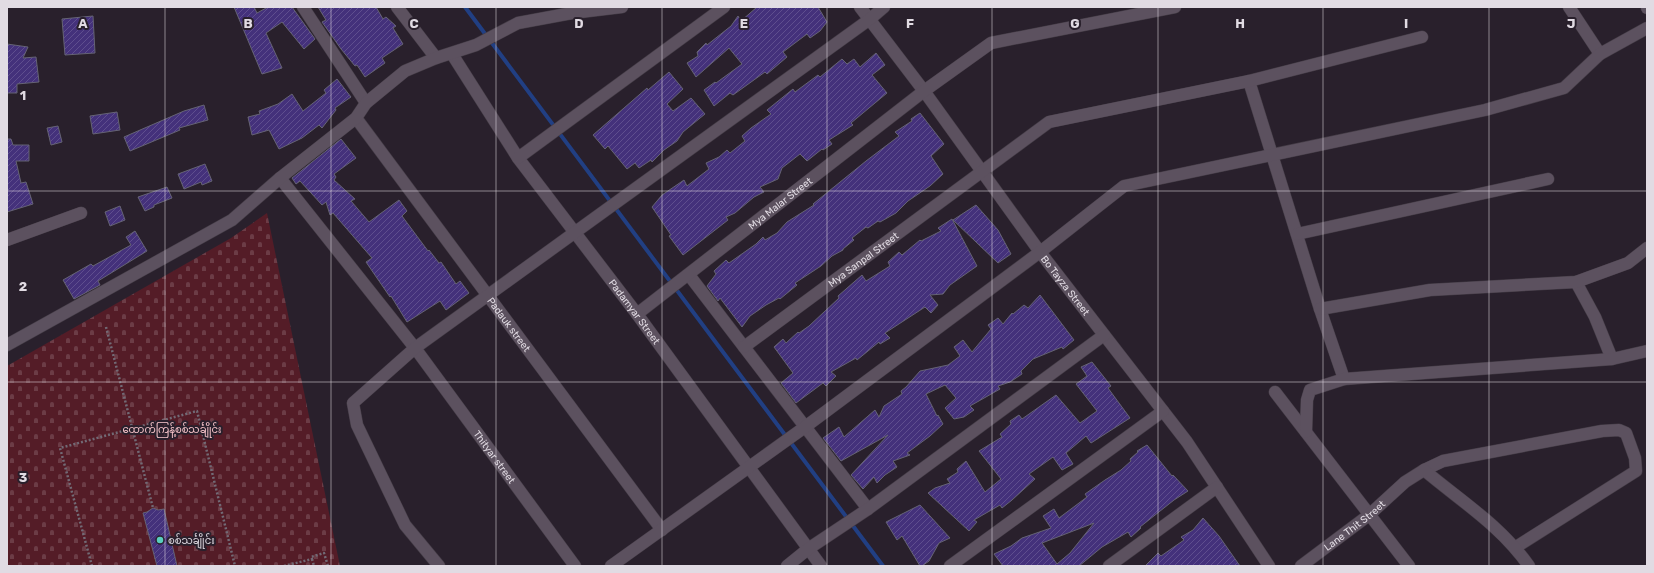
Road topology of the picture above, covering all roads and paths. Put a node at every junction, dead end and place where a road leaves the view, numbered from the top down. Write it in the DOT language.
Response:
graph roads {
  1 [pos="303,7"];
  2 [pos="397,7"];
  3 [pos="622,7"];
  4 [pos="724,7"];
  5 [pos="860,7"];
  6 [pos="884,7"];
  7 [pos="1175,7"];
  8 [pos="1569,7"];
  9 [pos="570,10"];
  10 [pos="870,19"];
  11 [pos="1647,28"];
  12 [pos="1422,37"];
  13 [pos="452,54"];
  14 [pos="1600,54"];
  15 [pos="436,58"];
  16 [pos="1249,81"];
  17 [pos="924,92"];
  18 [pos="366,103"];
  19 [pos="356,118"];
  20 [pos="1272,156"];
  21 [pos="518,158"];
  22 [pos="981,171"];
  23 [pos="280,178"];
  24 [pos="1548,179"];
  25 [pos="81,213"];
  26 [pos="575,234"];
  27 [pos="1297,234"];
  28 [pos="7,240"];
  29 [pos="1647,248"];
  30 [pos="1040,252"];
  31 [pos="689,275"];
  32 [pos="1576,282"];
  33 [pos="488,296"];
  34 [pos="1320,309"];
  35 [pos="637,314"];
  36 [pos="106,327"];
  37 [pos="1104,335"];
  38 [pos="7,345"];
  39 [pos="744,347"];
  40 [pos="416,348"];
  41 [pos="1647,351"];
  42 [pos="1612,359"];
  43 [pos="1344,379"];
  44 [pos="1275,392"];
  45 [pos="1163,411"];
  46 [pos="805,428"];
  47 [pos="132,429"];
  48 [pos="1306,432"];
  49 [pos="748,467"];
  50 [pos="1424,470"];
  51 [pos="1217,487"];
  52 [pos="153,508"];
  53 [pos="868,509"];
  54 [pos="1370,515"];
  55 [pos="662,530"];
  56 [pos="1516,547"];
  57 [pos="808,549"];
  58 [pos="312,559"];
  59 [pos="92,566"];
  60 [pos="235,566"];
  61 [pos="284,566"];
  62 [pos="314,566"];
  63 [pos="328,566"];
  64 [pos="439,566"];
  65 [pos="575,566"];
  66 [pos="611,566"];
  67 [pos="787,566"];
  68 [pos="821,566"];
  69 [pos="950,566"];
  70 [pos="1109,566"];
  71 [pos="1269,566"];
  72 [pos="1301,566"];
  73 [pos="1409,566"];
  74 [pos="1529,566"];
  1 -- 18 [label="street"];
  2 -- 15 [label="street"];
  3 -- 9 [label="street"];
  4 -- 21 [label="street"];
  5 -- 10 [label="street, Bo Tayza Street"];
  6 -- 10 [label="street"];
  7 -- 17 [label="street, Mya Malar Street"];
  8 -- 14 [label="street"];
  9 -- 13 [label="street"];
  10 -- 17 [label="street, Bo Tayza Street"];
  10 -- 26 [label="street"];
  11 -- 14 [label="street"];
  12 -- 16 [label="street, Mya Sanpal Street"];
  13 -- 15 [label="street"];
  13 -- 21 [label="street, Padamyar Street"];
  14 -- 20 [label="street"];
  15 -- 18 [label="street"];
  16 -- 20 [label="street"];
  16 -- 22 [label="street, Mya Sanpal Street"];
  17 -- 22 [label="street, Bo Tayza Street"];
  17 -- 31 [label="street, Mya Malar Street"];
  18 -- 19 [label="street"];
  19 -- 23 [label="street"];
  19 -- 33 [label="street, Padauk street"];
  20 -- 27 [label="street"];
  20 -- 30 [label="street"];
  21 -- 26 [label="street, Padamyar Street"];
  22 -- 30 [label="street, Bo Tayza Street"];
  22 -- 39 [label="street, Mya Sanpal Street"];
  23 -- 38 [label="street"];
  23 -- 40 [label="street, Thityar street"];
  24 -- 27 [label="street"];
  25 -- 28 [label="street"];
  26 -- 33 [label="street"];
  26 -- 35 [label="street, Padamyar Street"];
  27 -- 34 [label="street"];
  29 -- 32 [label="street"];
  30 -- 37 [label="street, Bo Tayza Street"];
  30 -- 46 [label="street"];
  31 -- 35 [label="street, Mya Malar Street"];
  31 -- 39 [label="street"];
  32 -- 34 [label="street"];
  32 -- 42 [label="street"];
  33 -- 40 [label="street"];
  33 -- 55 [label="street, Padauk street"];
  34 -- 43 [label="street"];
  35 -- 49 [label="street, Padamyar Street"];
  36 -- 47 [label="path"];
  37 -- 45 [label="street, Bo Tayza Street"];
  37 -- 53 [label="street"];
  39 -- 46 [label="street"];
  40 -- 64 [label="street"];
  40 -- 65 [label="street, Thityar street"];
  41 -- 42 [label="street"];
  42 -- 43 [label="street"];
  43 -- 48 [label="street"];
  44 -- 48 [label="street"];
  45 -- 51 [label="street, Bo Tayza Street"];
  45 -- 69 [label="street"];
  46 -- 49 [label="street"];
  46 -- 53 [label="street"];
  47 -- 52 [label="path"];
  47 -- 59 [label="path"];
  47 -- 60 [label="path"];
  48 -- 54 [label="street"];
  49 -- 55 [label="street"];
  49 -- 57 [label="street, Padamyar Street"];
  50 -- 54 [label="street, Lane Thit Street"];
  50 -- 56 [label="street"];
  50 -- 56 [label="street, Lane Thit Street"];
  51 -- 70 [label="street"];
  51 -- 71 [label="street, Bo Tayza Street"];
  53 -- 57 [label="street"];
  54 -- 72 [label="street, Lane Thit Street"];
  54 -- 73 [label="street"];
  55 -- 66 [label="street"];
  56 -- 74 [label="street"];
  57 -- 67 [label="street"];
  57 -- 68 [label="street, Padamyar Street"];
  58 -- 61 [label="path"];
  58 -- 62 [label="path"];
  58 -- 63 [label="path"];
}
